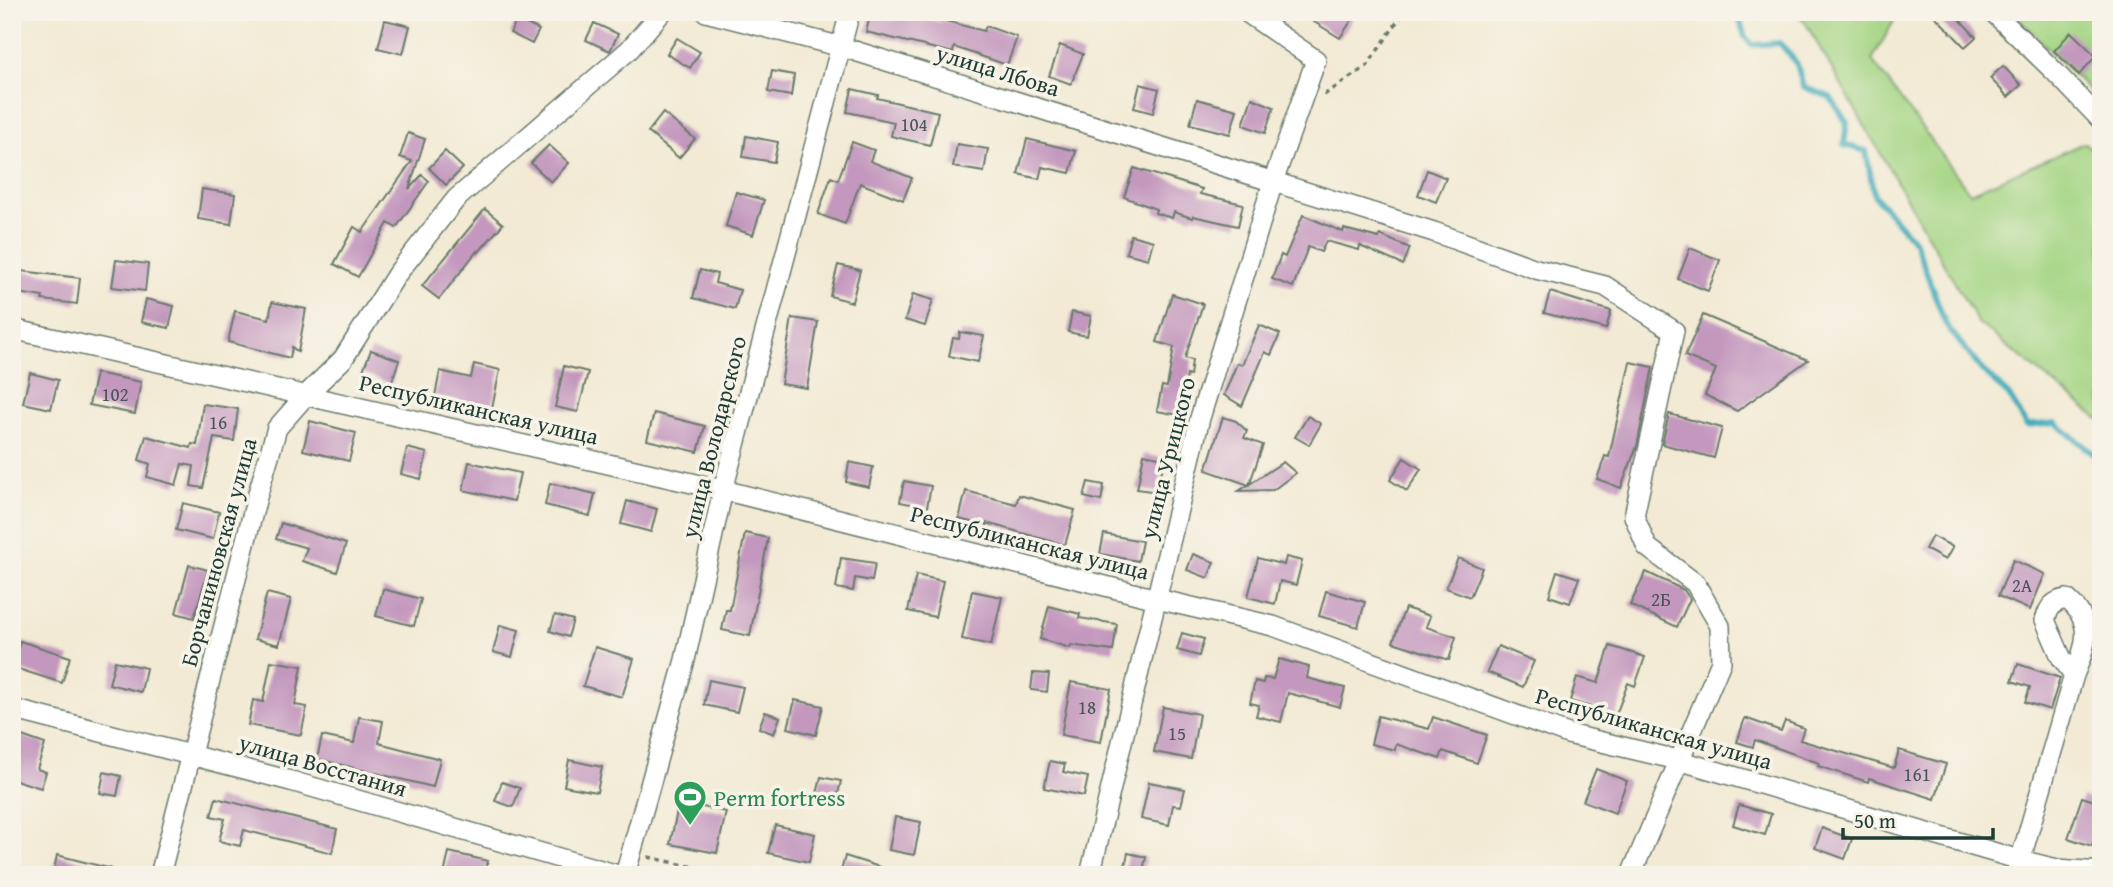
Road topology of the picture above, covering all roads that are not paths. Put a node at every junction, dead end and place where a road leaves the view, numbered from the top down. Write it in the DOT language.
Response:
graph roads {
  1 [pos="662,12"];
  2 [pos="706,12"];
  3 [pos="850,12"];
  4 [pos="1246,12"];
  5 [pos="1993,12"];
  6 [pos="842,47"];
  7 [pos="2101,120"];
  8 [pos="1273,182"];
  9 [pos="12,329"];
  10 [pos="307,394"];
  11 [pos="723,490"];
  12 [pos="1157,599"];
  13 [pos="2074,675"];
  14 [pos="12,709"];
  15 [pos="190,755"];
  16 [pos="1678,760"];
  17 [pos="2018,868"];
  18 [pos="2101,872"];
  19 [pos="160,875"];
  20 [pos="618,875"];
  21 [pos="625,875"];
  22 [pos="1090,875"];
  23 [pos="1631,875"];
  1 -- 10 [label="street, Борчаниновская улица"];
  2 -- 6 [label="street, улица Лбова"];
  3 -- 6 [label="street, улица Володарского"];
  4 -- 8 [label="street, улица Урицкого"];
  5 -- 7 [label="street"];
  6 -- 8 [label="street, улица Лбова"];
  6 -- 11 [label="street, улица Володарского"];
  8 -- 12 [label="street, улица Урицкого"];
  8 -- 16 [label="street, улица Лбова"];
  9 -- 10 [label="street, Республиканская улица"];
  10 -- 11 [label="street, Республиканская улица"];
  10 -- 15 [label="street, Борчаниновская улица"];
  11 -- 12 [label="street, Республиканская улица"];
  11 -- 21 [label="street, улица Володарского"];
  12 -- 16 [label="street, Республиканская улица"];
  12 -- 22 [label="street, улица Урицкого"];
  13 -- 17 [label="street"];
  14 -- 15 [label="street, улица Восстания"];
  15 -- 19 [label="street, Борчаниновская улица"];
  15 -- 20 [label="street, улица Восстания"];
  16 -- 17 [label="street, Республиканская улица"];
  16 -- 23 [label="street"];
  17 -- 18 [label="street, Республиканская улица"];
}
